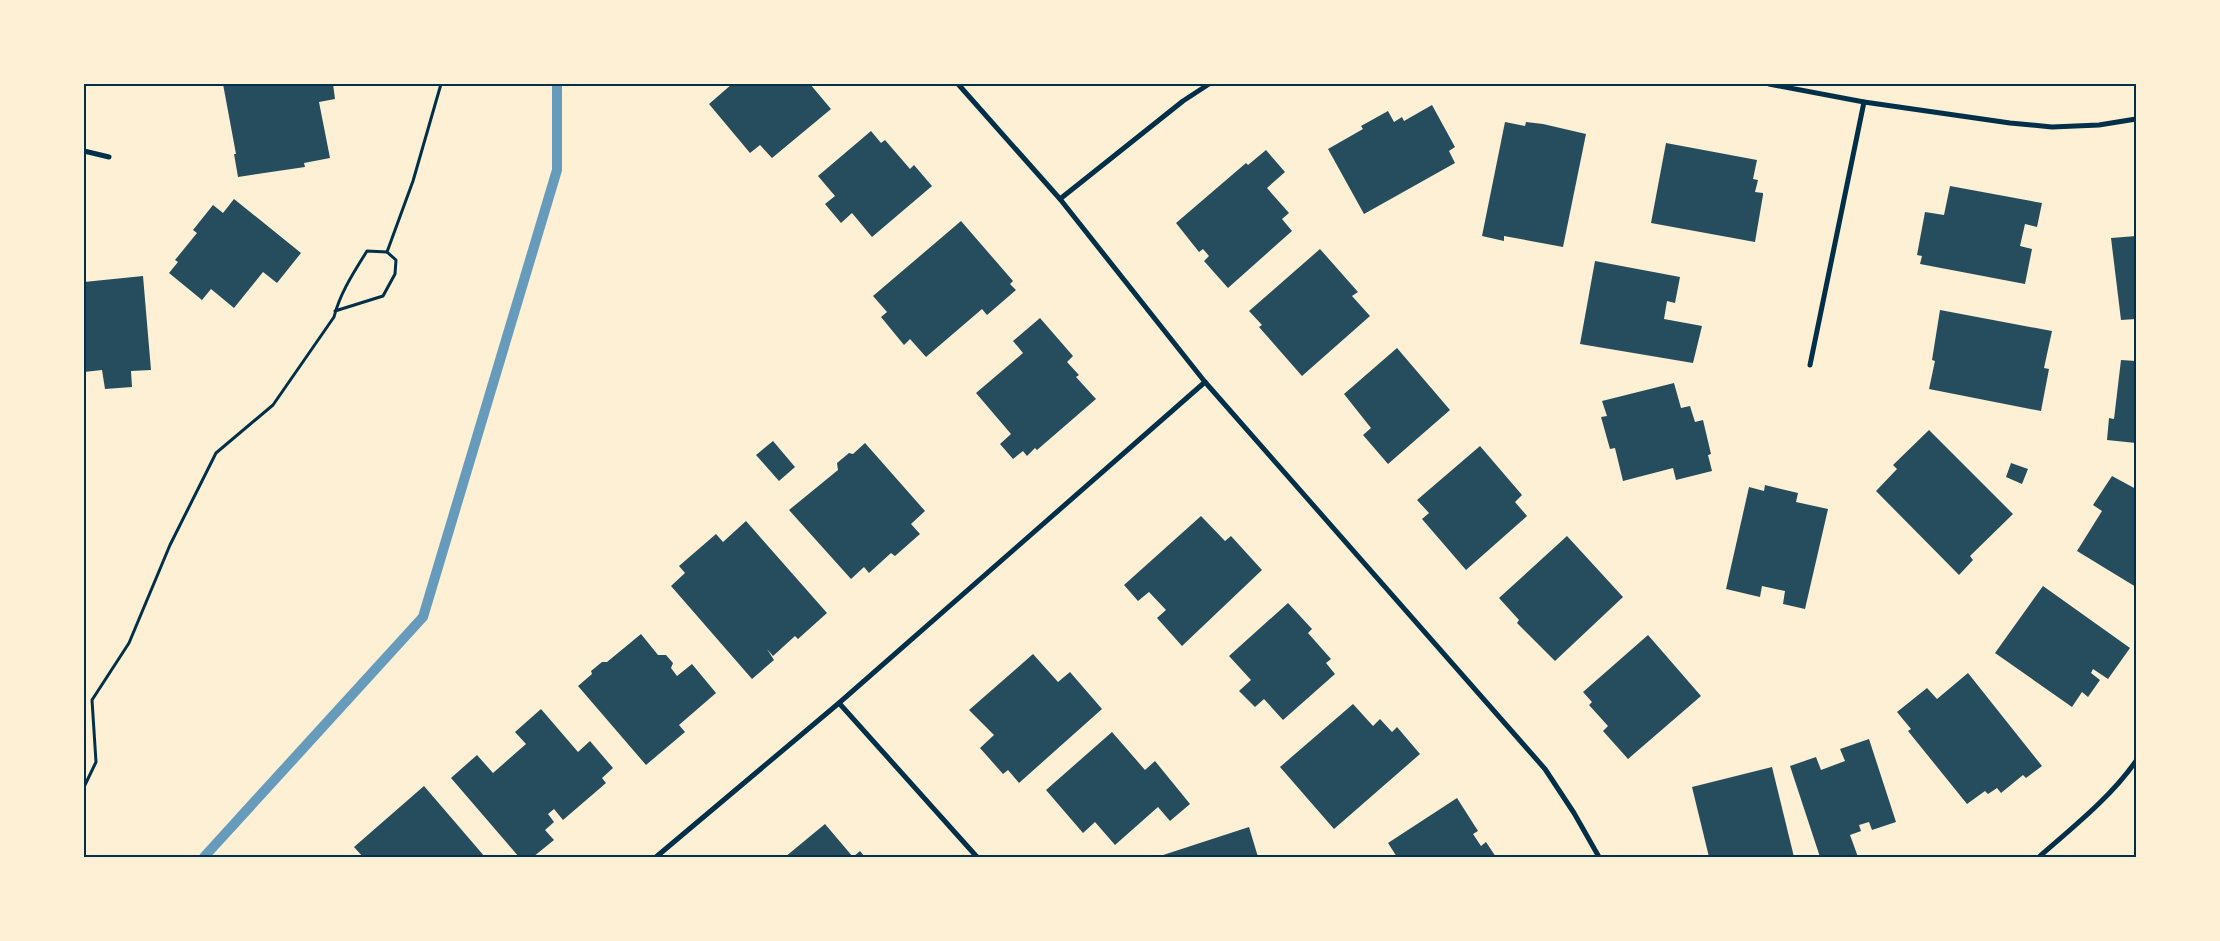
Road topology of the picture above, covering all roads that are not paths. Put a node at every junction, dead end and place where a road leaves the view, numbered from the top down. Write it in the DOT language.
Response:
graph roads {
  1 [pos="958,84"];
  2 [pos="1209,84"];
  3 [pos="1769,84"];
  4 [pos="1864,102"];
  5 [pos="2136,118"];
  6 [pos="84,150"];
  7 [pos="109,156"];
  8 [pos="1060,199"];
  9 [pos="1810,364"];
  10 [pos="1205,382"];
  11 [pos="839,703"];
  12 [pos="2136,761"];
  13 [pos="656,857"];
  14 [pos="977,857"];
  15 [pos="1599,857"];
  16 [pos="2039,857"];
  1 -- 8 [label="street"];
  2 -- 8 [label="street"];
  3 -- 4 [label="street"];
  4 -- 5 [label="street"];
  4 -- 9 [label="street"];
  6 -- 7 [label="street"];
  8 -- 10 [label="street"];
  10 -- 11 [label="street"];
  10 -- 15 [label="street"];
  11 -- 13 [label="street"];
  11 -- 14 [label="street"];
  12 -- 16 [label="street"];
}
